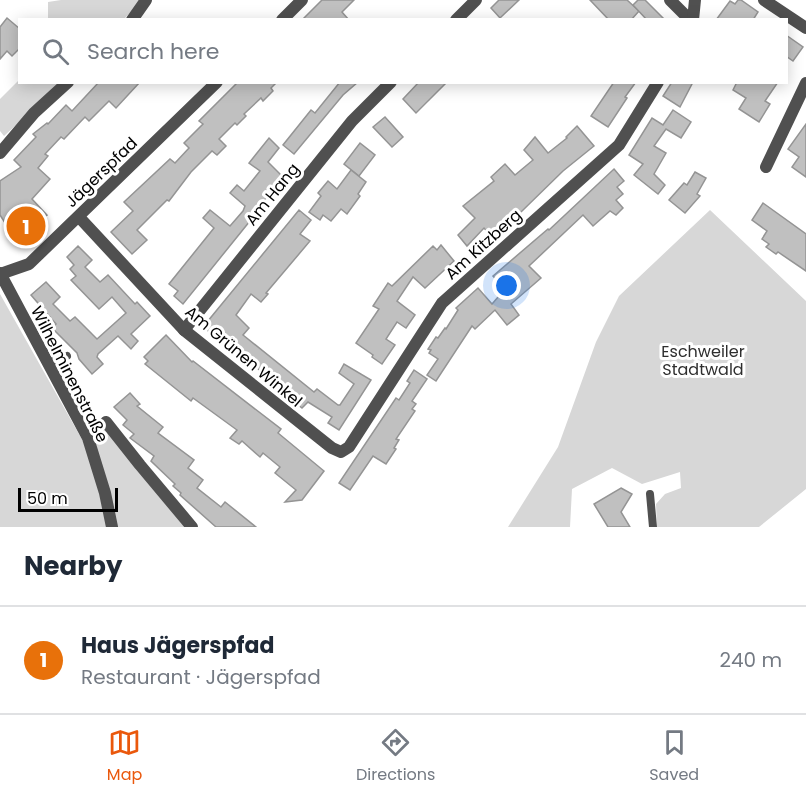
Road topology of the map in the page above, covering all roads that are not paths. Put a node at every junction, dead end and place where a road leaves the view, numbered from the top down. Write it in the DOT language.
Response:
graph roads {
  1 [pos="146,0"];
  2 [pos="302,0"];
  3 [pos="476,0"];
  4 [pos="670,0"];
  5 [pos="695,0"];
  6 [pos="764,0"];
  7 [pos="133,18"];
  8 [pos="284,18"];
  9 [pos="458,18"];
  10 [pos="690,18"];
  11 [pos="692,18"];
  12 [pos="806,28"];
  13 [pos="806,83"];
  14 [pos="66,84"];
  15 [pos="215,84"];
  16 [pos="389,84"];
  17 [pos="657,84"];
  18 [pos="0,153"];
  19 [pos="765,168"];
  20 [pos="79,217"];
  21 [pos="0,274"];
  22 [pos="183,330"];
  23 [pos="66,356"];
  24 [pos="48,363"];
  25 [pos="106,422"];
  26 [pos="349,447"];
  27 [pos="651,494"];
  28 [pos="112,527"];
  29 [pos="192,527"];
  30 [pos="653,527"];
  1 -- 7 [label="street"];
  2 -- 8 [label="street"];
  3 -- 9 [label="street"];
  4 -- 10 [label="street"];
  5 -- 11 [label="street"];
  6 -- 12 [label="street"];
  13 -- 19 [label="street"];
  14 -- 18 [label="street"];
  15 -- 20 [label="street, Jägerspfad"];
  16 -- 22 [label="street, Am Hang"];
  17 -- 26 [label="street, Am Kitzberg"];
  20 -- 21 [label="street, Jägerspfad"];
  20 -- 22 [label="street, Am Grünen Winkel"];
  21 -- 24 [label="street, Wilhelminenstraße"];
  22 -- 26 [label="street, Am Grünen Winkel"];
  23 -- 24 [label="lane"];
  24 -- 28 [label="street, Wilhelminenstraße"];
  25 -- 29 [label="street, Wilhelminenstraße"];
  27 -- 30 [label="lane"];
}
